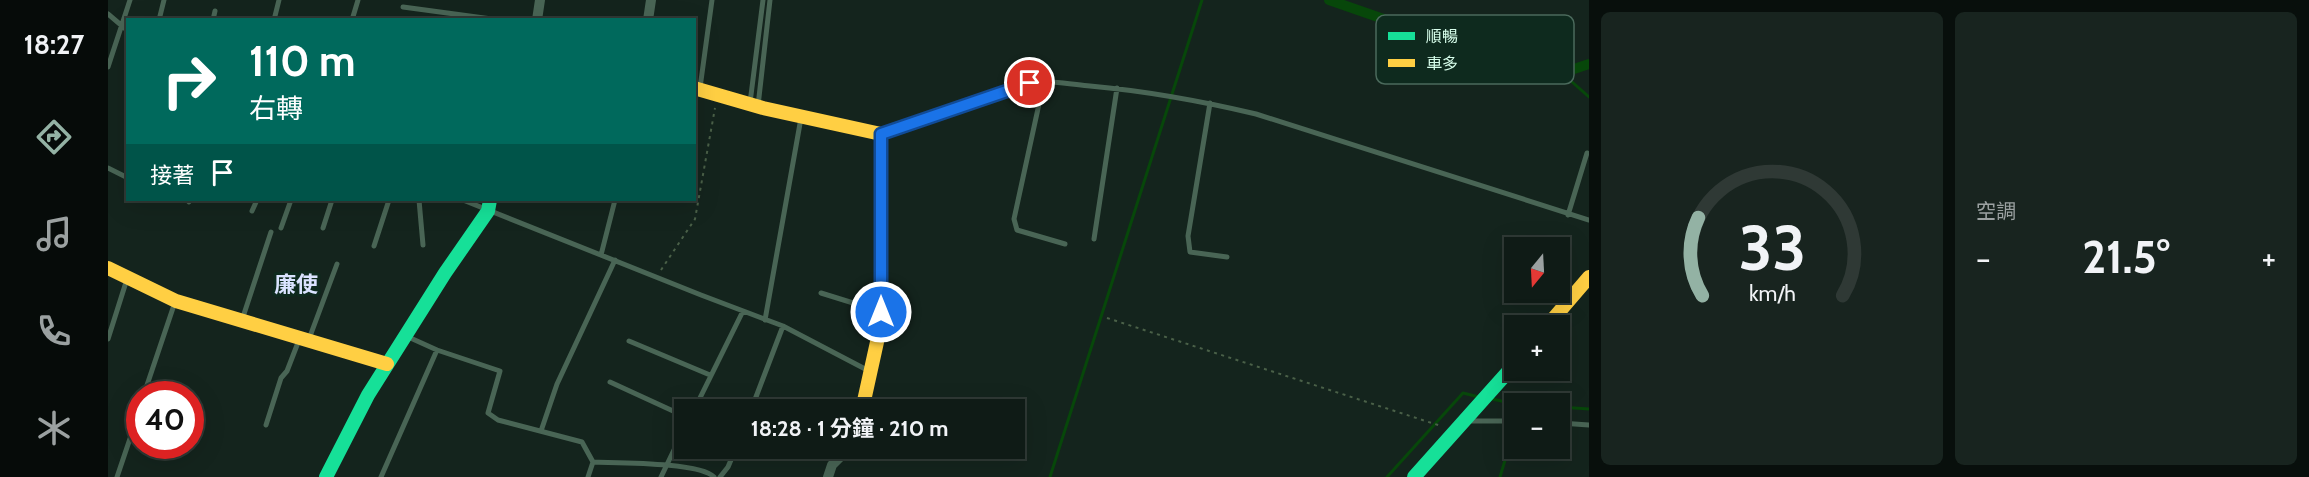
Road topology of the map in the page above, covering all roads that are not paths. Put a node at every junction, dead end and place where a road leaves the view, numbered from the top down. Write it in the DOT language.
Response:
graph roads {
  1 [pos="130,0"];
  2 [pos="164,0"];
  3 [pos="279,0"];
  4 [pos="358,0"];
  5 [pos="540,0"];
  6 [pos="651,0"];
  7 [pos="712,0"];
  8 [pos="763,0"];
  9 [pos="770,0"];
  10 [pos="403,7"];
  11 [pos="215,11"];
  12 [pos="108,14"];
  13 [pos="160,18"];
  14 [pos="213,18"];
  15 [pos="274,18"];
  16 [pos="353,18"];
  17 [pos="484,18"];
  18 [pos="537,18"];
  19 [pos="648,18"];
  20 [pos="122,26"];
  21 [pos="126,29"];
  22 [pos="108,67"];
  23 [pos="1044,81"];
  24 [pos="1117,88"];
  25 [pos="697,89"];
  26 [pos="1210,103"];
  27 [pos="753,106"];
  28 [pos="801,118"];
  29 [pos="881,134"];
  30 [pos="1587,153"];
  31 [pos="108,168"];
  32 [pos="126,177"];
  33 [pos="256,201"];
  34 [pos="291,201"];
  35 [pos="332,201"];
  36 [pos="389,201"];
  37 [pos="419,201"];
  38 [pos="468,201"];
  39 [pos="615,201"];
  40 [pos="489,205"];
  41 [pos="252,211"];
  42 [pos="1568,214"];
  43 [pos="1589,220"];
  44 [pos="281,228"];
  45 [pos="323,228"];
  46 [pos="271,232"];
  47 [pos="1094,239"];
  48 [pos="1065,244"];
  49 [pos="423,245"];
  50 [pos="374,246"];
  51 [pos="601,255"];
  52 [pos="1227,257"];
  53 [pos="615,260"];
  54 [pos="337,264"];
  55 [pos="108,268"];
  56 [pos="1589,277"];
  57 [pos="128,278"];
  58 [pos="820,293"];
  59 [pos="176,301"];
  60 [pos="743,310"];
  61 [pos="881,312"];
  62 [pos="1557,315"];
  63 [pos="765,320"];
  64 [pos="241,322"];
  65 [pos="783,326"];
  66 [pos="405,336"];
  67 [pos="108,339"];
  68 [pos="304,340"];
  69 [pos="629,341"];
  70 [pos="437,350"];
  71 [pos="387,364"];
  72 [pos="870,372"];
  73 [pos="710,375"];
  74 [pos="1504,376"];
  75 [pos="148,381"];
  76 [pos="610,382"];
  77 [pos="699,399"];
  78 [pos="755,399"];
  79 [pos="864,399"];
  80 [pos="674,411"];
  81 [pos="1504,422"];
  82 [pos="1570,424"];
  83 [pos="267,425"];
  84 [pos="1589,425"];
  85 [pos="1461,426"];
  86 [pos="541,431"];
  87 [pos="126,450"];
  88 [pos="674,450"];
  89 [pos="731,459"];
  90 [pos="838,459"];
  91 [pos="593,462"];
  92 [pos="666,466"];
  93 [pos="117,477"];
  94 [pos="326,477"];
  95 [pos="381,477"];
  96 [pos="588,477"];
  97 [pos="661,477"];
  98 [pos="714,477"];
  99 [pos="720,477"];
  100 [pos="828,477"];
  101 [pos="1414,477"];
  1 -- 20 [label="lane"];
  2 -- 13 [label="lane"];
  3 -- 15 [label="lane"];
  4 -- 16 [label="lane"];
  5 -- 18 [label="street"];
  6 -- 19 [label="street"];
  7 -- 25 [label="lane"];
  8 -- 27 [label="lane"];
  9 -- 27 [label="lane"];
  10 -- 17 [label="lane"];
  11 -- 14 [label="lane"];
  12 -- 20 [label="lane"];
  20 -- 21 [label="lane"];
  20 -- 22 [label="lane"];
  23 -- 24 [label="lane"];
  23 -- 29 [label="lane"];
  23 -- 48 [label="lane"];
  24 -- 26 [label="lane"];
  24 -- 47 [label="lane"];
  25 -- 27 [label="street"];
  26 -- 42 [label="lane"];
  26 -- 52 [label="lane"];
  27 -- 28 [label="street"];
  28 -- 29 [label="street"];
  28 -- 63 [label="lane"];
  29 -- 61 [label="street"];
  30 -- 42 [label="lane"];
  31 -- 32 [label="lane"];
  33 -- 41 [label="lane"];
  34 -- 44 [label="lane"];
  35 -- 45 [label="lane"];
  36 -- 50 [label="lane"];
  37 -- 49 [label="lane"];
  38 -- 40 [label="lane"];
  39 -- 51 [label="lane"];
  40 -- 51 [label="lane"];
  40 -- 66 [label="street"];
  42 -- 43 [label="lane"];
  46 -- 64 [label="lane"];
  51 -- 53 [label="lane"];
  53 -- 60 [label="lane"];
  53 -- 86 [label="lane"];
  54 -- 68 [label="lane"];
  55 -- 57 [label="street"];
  56 -- 62 [label="street"];
  57 -- 59 [label="street"];
  57 -- 67 [label="lane"];
  58 -- 61 [label="lane"];
  59 -- 64 [label="street"];
  59 -- 75 [label="lane"];
  60 -- 63 [label="lane"];
  60 -- 73 [label="lane"];
  61 -- 72 [label="street"];
  63 -- 65 [label="lane"];
  64 -- 68 [label="street"];
  65 -- 72 [label="lane"];
  65 -- 78 [label="lane"];
  66 -- 70 [label="lane"];
  66 -- 71 [label="street"];
  68 -- 71 [label="street"];
  68 -- 83 [label="lane"];
  69 -- 73 [label="lane"];
  70 -- 86 [label="lane"];
  70 -- 95 [label="lane"];
  71 -- 94 [label="street"];
  72 -- 79 [label="street"];
  73 -- 77 [label="lane"];
  74 -- 85 [label="street"];
  76 -- 80 [label="lane"];
  81 -- 85 [label="lane"];
  82 -- 84 [label="lane"];
  85 -- 101 [label="street"];
  86 -- 91 [label="lane"];
  87 -- 93 [label="lane"];
  88 -- 92 [label="lane"];
  89 -- 99 [label="lane"];
  90 -- 100 [label="street"];
  91 -- 92 [label="lane"];
  91 -- 96 [label="lane"];
  92 -- 97 [label="lane"];
  92 -- 98 [label="lane"];
}
